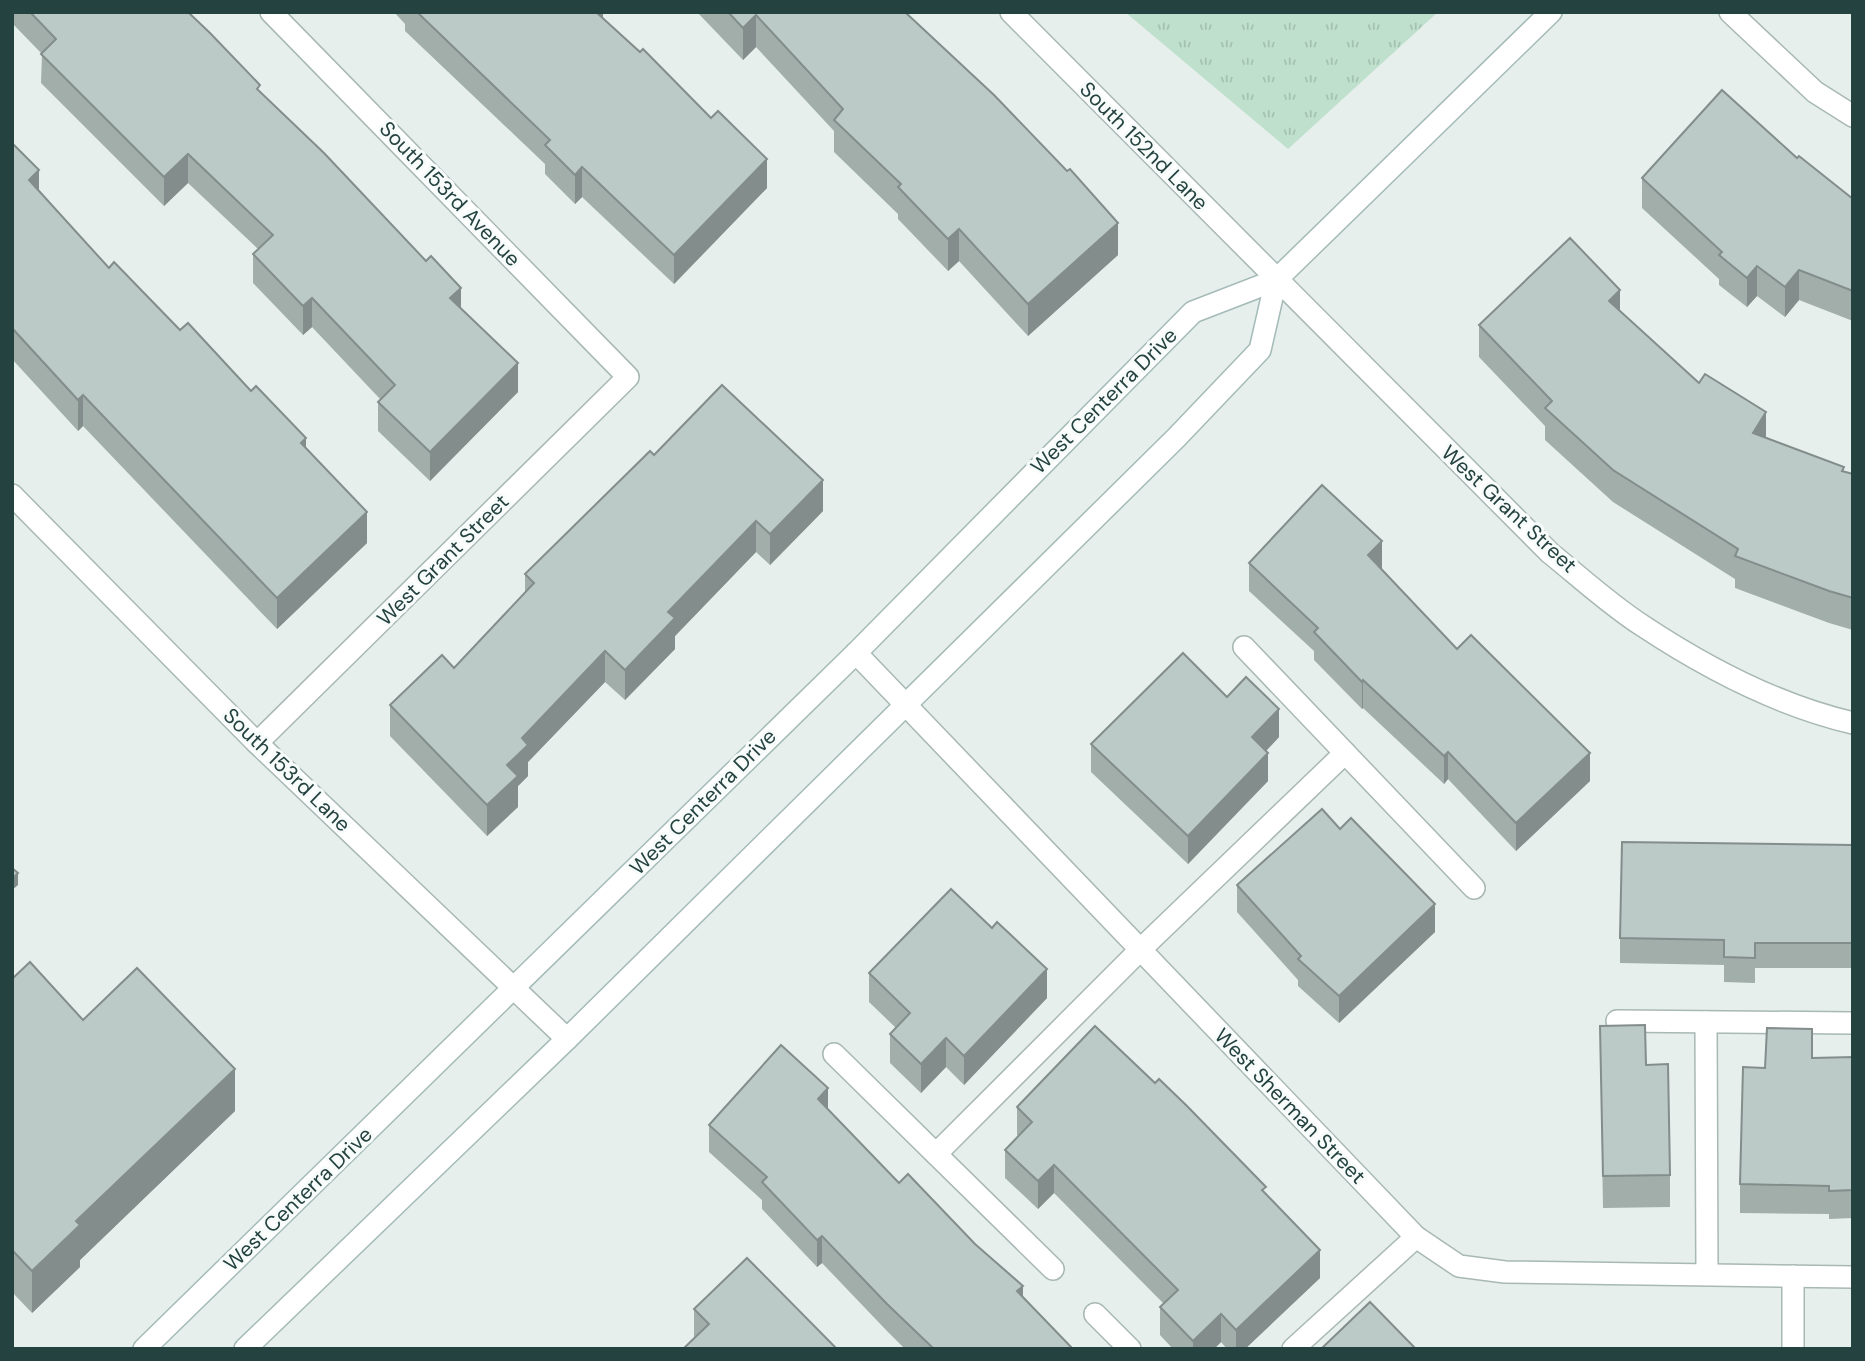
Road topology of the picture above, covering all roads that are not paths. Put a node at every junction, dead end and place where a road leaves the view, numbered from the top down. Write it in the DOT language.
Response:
graph roads {
  1 [pos="271,12"];
  2 [pos="1011,12"];
  3 [pos="1550,12"];
  4 [pos="1730,12"];
  5 [pos="1853,116"];
  6 [pos="1276,280"];
  7 [pos="628,377"];
  8 [pos="12,495"];
  9 [pos="1244,647"];
  10 [pos="856,653"];
  11 [pos="906,703"];
  12 [pos="1853,723"];
  13 [pos="257,743"];
  14 [pos="1345,753"];
  15 [pos="1474,888"];
  16 [pos="1141,949"];
  17 [pos="516,987"];
  18 [pos="1617,1021"];
  19 [pos="1706,1022"];
  20 [pos="1853,1023"];
  21 [pos="567,1039"];
  22 [pos="834,1054"];
  23 [pos="936,1154"];
  24 [pos="1416,1237"];
  25 [pos="1053,1269"];
  26 [pos="1707,1273"];
  27 [pos="1793,1276"];
  28 [pos="1853,1277"];
  29 [pos="1095,1314"];
  30 [pos="144,1349"];
  31 [pos="244,1349"];
  32 [pos="1130,1349"];
  33 [pos="1293,1349"];
  34 [pos="1793,1349"];
  1 -- 7 [label="street, South 153rd Avenue"];
  2 -- 6 [label="street, South 152nd Lane"];
  3 -- 6 [label="street, West Centerra Drive"];
  4 -- 5 [label="street"];
  6 -- 10 [label="street, West Centerra Drive"];
  6 -- 11 [label="street"];
  6 -- 12 [label="street, West Grant Street"];
  7 -- 13 [label="street, West Grant Street"];
  8 -- 13 [label="street, South 153rd Lane"];
  9 -- 14 [label="street"];
  10 -- 11 [label="street, West Sherman Street"];
  10 -- 17 [label="street, West Centerra Drive"];
  11 -- 16 [label="street, West Sherman Street"];
  11 -- 21 [label="street"];
  13 -- 17 [label="street, South 153rd Lane"];
  14 -- 15 [label="street"];
  14 -- 16 [label="street"];
  16 -- 23 [label="street"];
  16 -- 24 [label="street, West Sherman Street"];
  17 -- 21 [label="street, South 153rd Lane"];
  17 -- 30 [label="street, West Centerra Drive"];
  18 -- 19 [label="street"];
  19 -- 20 [label="street"];
  19 -- 26 [label="street"];
  21 -- 31 [label="street"];
  22 -- 23 [label="street"];
  23 -- 25 [label="street"];
  24 -- 26 [label="street, West Sherman Street"];
  24 -- 33 [label="street"];
  26 -- 27 [label="street, West Sherman Street"];
  27 -- 28 [label="street, West Sherman Street"];
  27 -- 34 [label="street"];
  29 -- 32 [label="street"];
}
